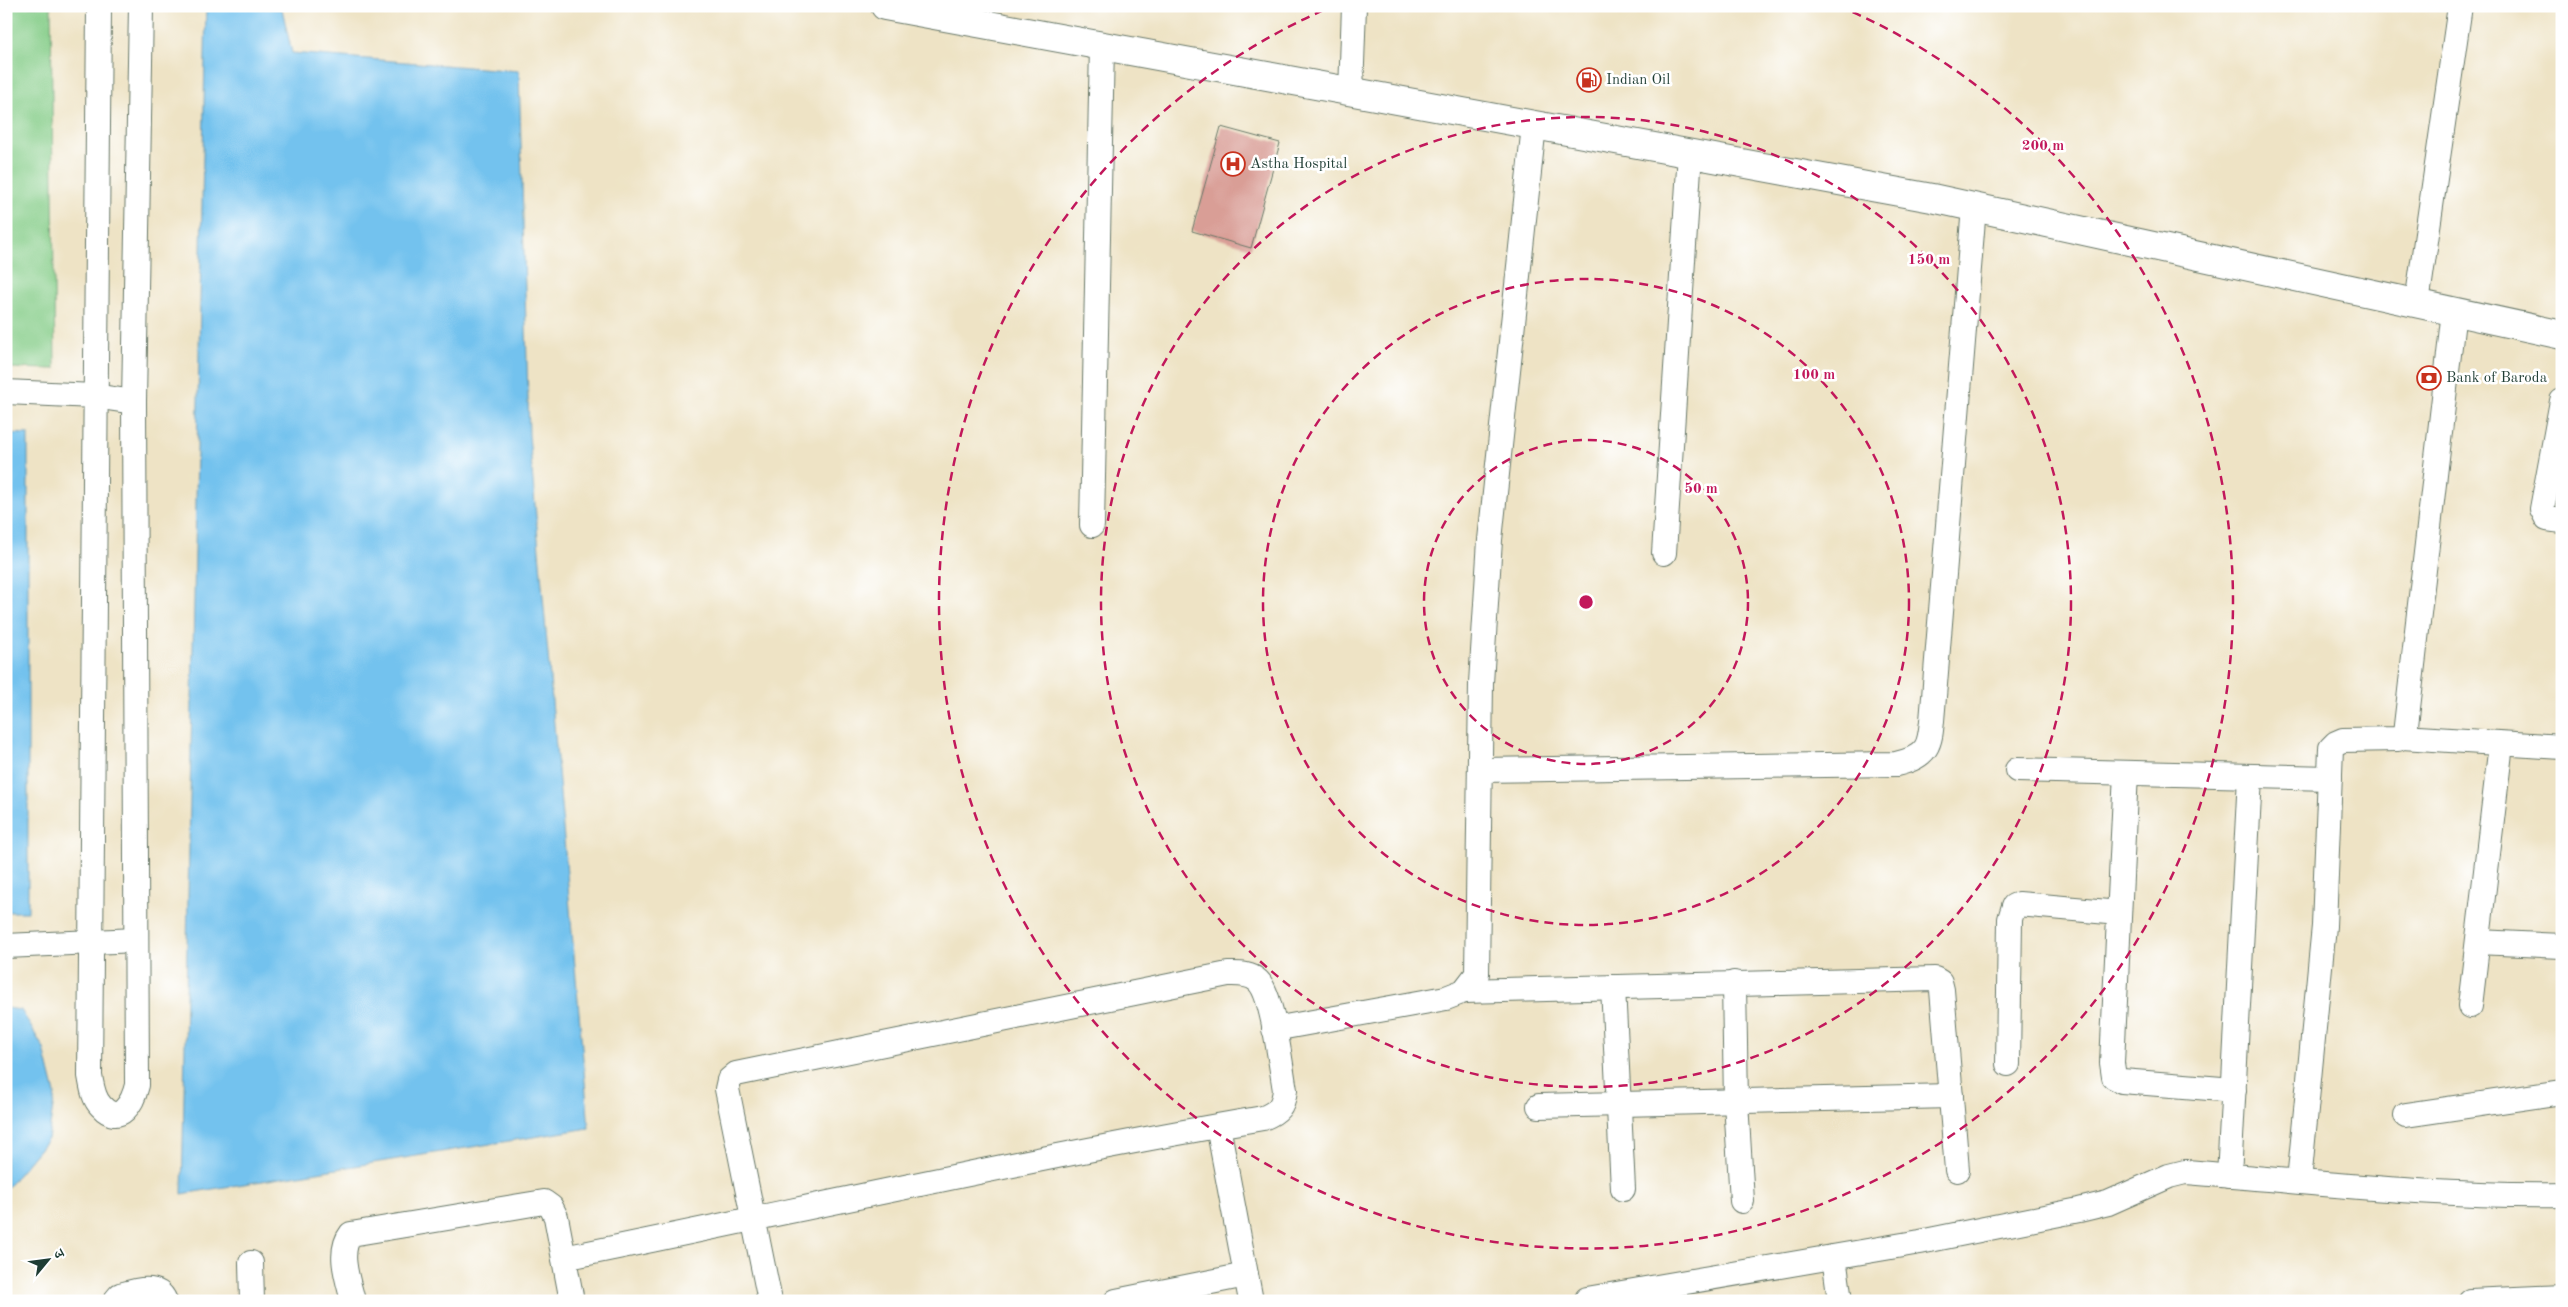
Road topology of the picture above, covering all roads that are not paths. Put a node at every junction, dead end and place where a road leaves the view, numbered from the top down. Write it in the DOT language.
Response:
graph roads {
  1 [pos="99,6"];
  2 [pos="141,6"];
  3 [pos="885,6"];
  4 [pos="1354,6"];
  5 [pos="2460,6"];
  6 [pos="967,14"];
  7 [pos="1102,46"];
  8 [pos="1351,92"];
  9 [pos="1534,125"];
  10 [pos="1690,154"];
  11 [pos="1974,207"];
  12 [pos="2417,303"];
  13 [pos="2454,311"];
  14 [pos="2562,334"];
  15 [pos="6,392"];
  16 [pos="94,396"];
  17 [pos="2562,401"];
  18 [pos="134,402"];
  19 [pos="2562,522"];
  20 [pos="1092,525"];
  21 [pos="1664,553"];
  22 [pos="2402,737"];
  23 [pos="2501,744"];
  24 [pos="2562,747"];
  25 [pos="1480,770"];
  26 [pos="2017,770"];
  27 [pos="2126,773"];
  28 [pos="2250,777"];
  29 [pos="2330,778"];
  30 [pos="2119,913"];
  31 [pos="136,940"];
  32 [pos="2478,942"];
  33 [pos="90,943"];
  34 [pos="6,946"];
  35 [pos="2562,946"];
  36 [pos="1734,983"];
  37 [pos="1613,987"];
  38 [pos="1464,991"];
  39 [pos="2470,1006"];
  40 [pos="1274,1029"];
  41 [pos="2008,1064"];
  42 [pos="2234,1090"];
  43 [pos="2562,1092"];
  44 [pos="1951,1096"];
  45 [pos="1736,1102"];
  46 [pos="1619,1104"];
  47 [pos="1539,1106"];
  48 [pos="2406,1115"];
  49 [pos="1218,1126"];
  50 [pos="1957,1170"];
  51 [pos="2229,1176"];
  52 [pos="2298,1181"];
  53 [pos="1623,1189"];
  54 [pos="2562,1195"];
  55 [pos="1742,1201"];
  56 [pos="753,1220"];
  57 [pos="1834,1257"];
  58 [pos="564,1258"];
  59 [pos="251,1263"];
  60 [pos="1246,1275"];
  61 [pos="1691,1291"];
  62 [pos="2562,1297"];
  63 [pos="1587,1299"];
  64 [pos="115,1301"];
  65 [pos="165,1301"];
  66 [pos="252,1301"];
  67 [pos="353,1301"];
  68 [pos="572,1301"];
  69 [pos="770,1301"];
  70 [pos="1116,1301"];
  71 [pos="1251,1301"];
  72 [pos="1840,1301"];
  73 [pos="2470,1301"];
  1 -- 16 [label="street"];
  2 -- 18 [label="street"];
  3 -- 6 [label="highway"];
  4 -- 8 [label="street"];
  5 -- 12 [label="street"];
  6 -- 7 [label="highway"];
  7 -- 8 [label="highway"];
  7 -- 20 [label="street"];
  8 -- 9 [label="highway"];
  9 -- 10 [label="highway"];
  9 -- 25 [label="street"];
  10 -- 11 [label="highway"];
  10 -- 21 [label="street"];
  11 -- 12 [label="highway"];
  11 -- 25 [label="street"];
  12 -- 13 [label="highway"];
  13 -- 14 [label="highway"];
  13 -- 22 [label="street"];
  15 -- 16 [label="street"];
  16 -- 18 [label="street"];
  16 -- 33 [label="street"];
  17 -- 19 [label="street"];
  18 -- 31 [label="street"];
  22 -- 23 [label="street"];
  22 -- 29 [label="street"];
  23 -- 24 [label="street"];
  23 -- 32 [label="street"];
  25 -- 38 [label="street"];
  26 -- 27 [label="street"];
  27 -- 28 [label="street"];
  27 -- 30 [label="street"];
  28 -- 29 [label="street"];
  28 -- 42 [label="street"];
  29 -- 52 [label="street"];
  30 -- 41 [label="street"];
  30 -- 42 [label="street"];
  31 -- 33 [label="street"];
  31 -- 33 [label="street"];
  32 -- 35 [label="street"];
  32 -- 39 [label="street"];
  33 -- 34 [label="street"];
  36 -- 37 [label="street"];
  36 -- 44 [label="street"];
  36 -- 45 [label="street"];
  37 -- 38 [label="street"];
  37 -- 46 [label="street"];
  38 -- 40 [label="street"];
  40 -- 49 [label="street"];
  40 -- 56 [label="street"];
  42 -- 51 [label="street"];
  43 -- 48 [label="street"];
  44 -- 45 [label="street"];
  44 -- 50 [label="street"];
  45 -- 46 [label="street"];
  45 -- 55 [label="street"];
  46 -- 47 [label="street"];
  46 -- 53 [label="street"];
  49 -- 56 [label="street"];
  49 -- 60 [label="street"];
  51 -- 52 [label="street"];
  51 -- 57 [label="street"];
  52 -- 54 [label="street"];
  56 -- 58 [label="street"];
  56 -- 69 [label="street"];
  57 -- 61 [label="street"];
  57 -- 72 [label="street"];
  58 -- 67 [label="street"];
  58 -- 68 [label="street"];
  59 -- 66 [label="street"];
  60 -- 70 [label="street"];
  60 -- 71 [label="street"];
  61 -- 63 [label="street"];
  62 -- 73 [label="street"];
  64 -- 65 [label="street"];
}
